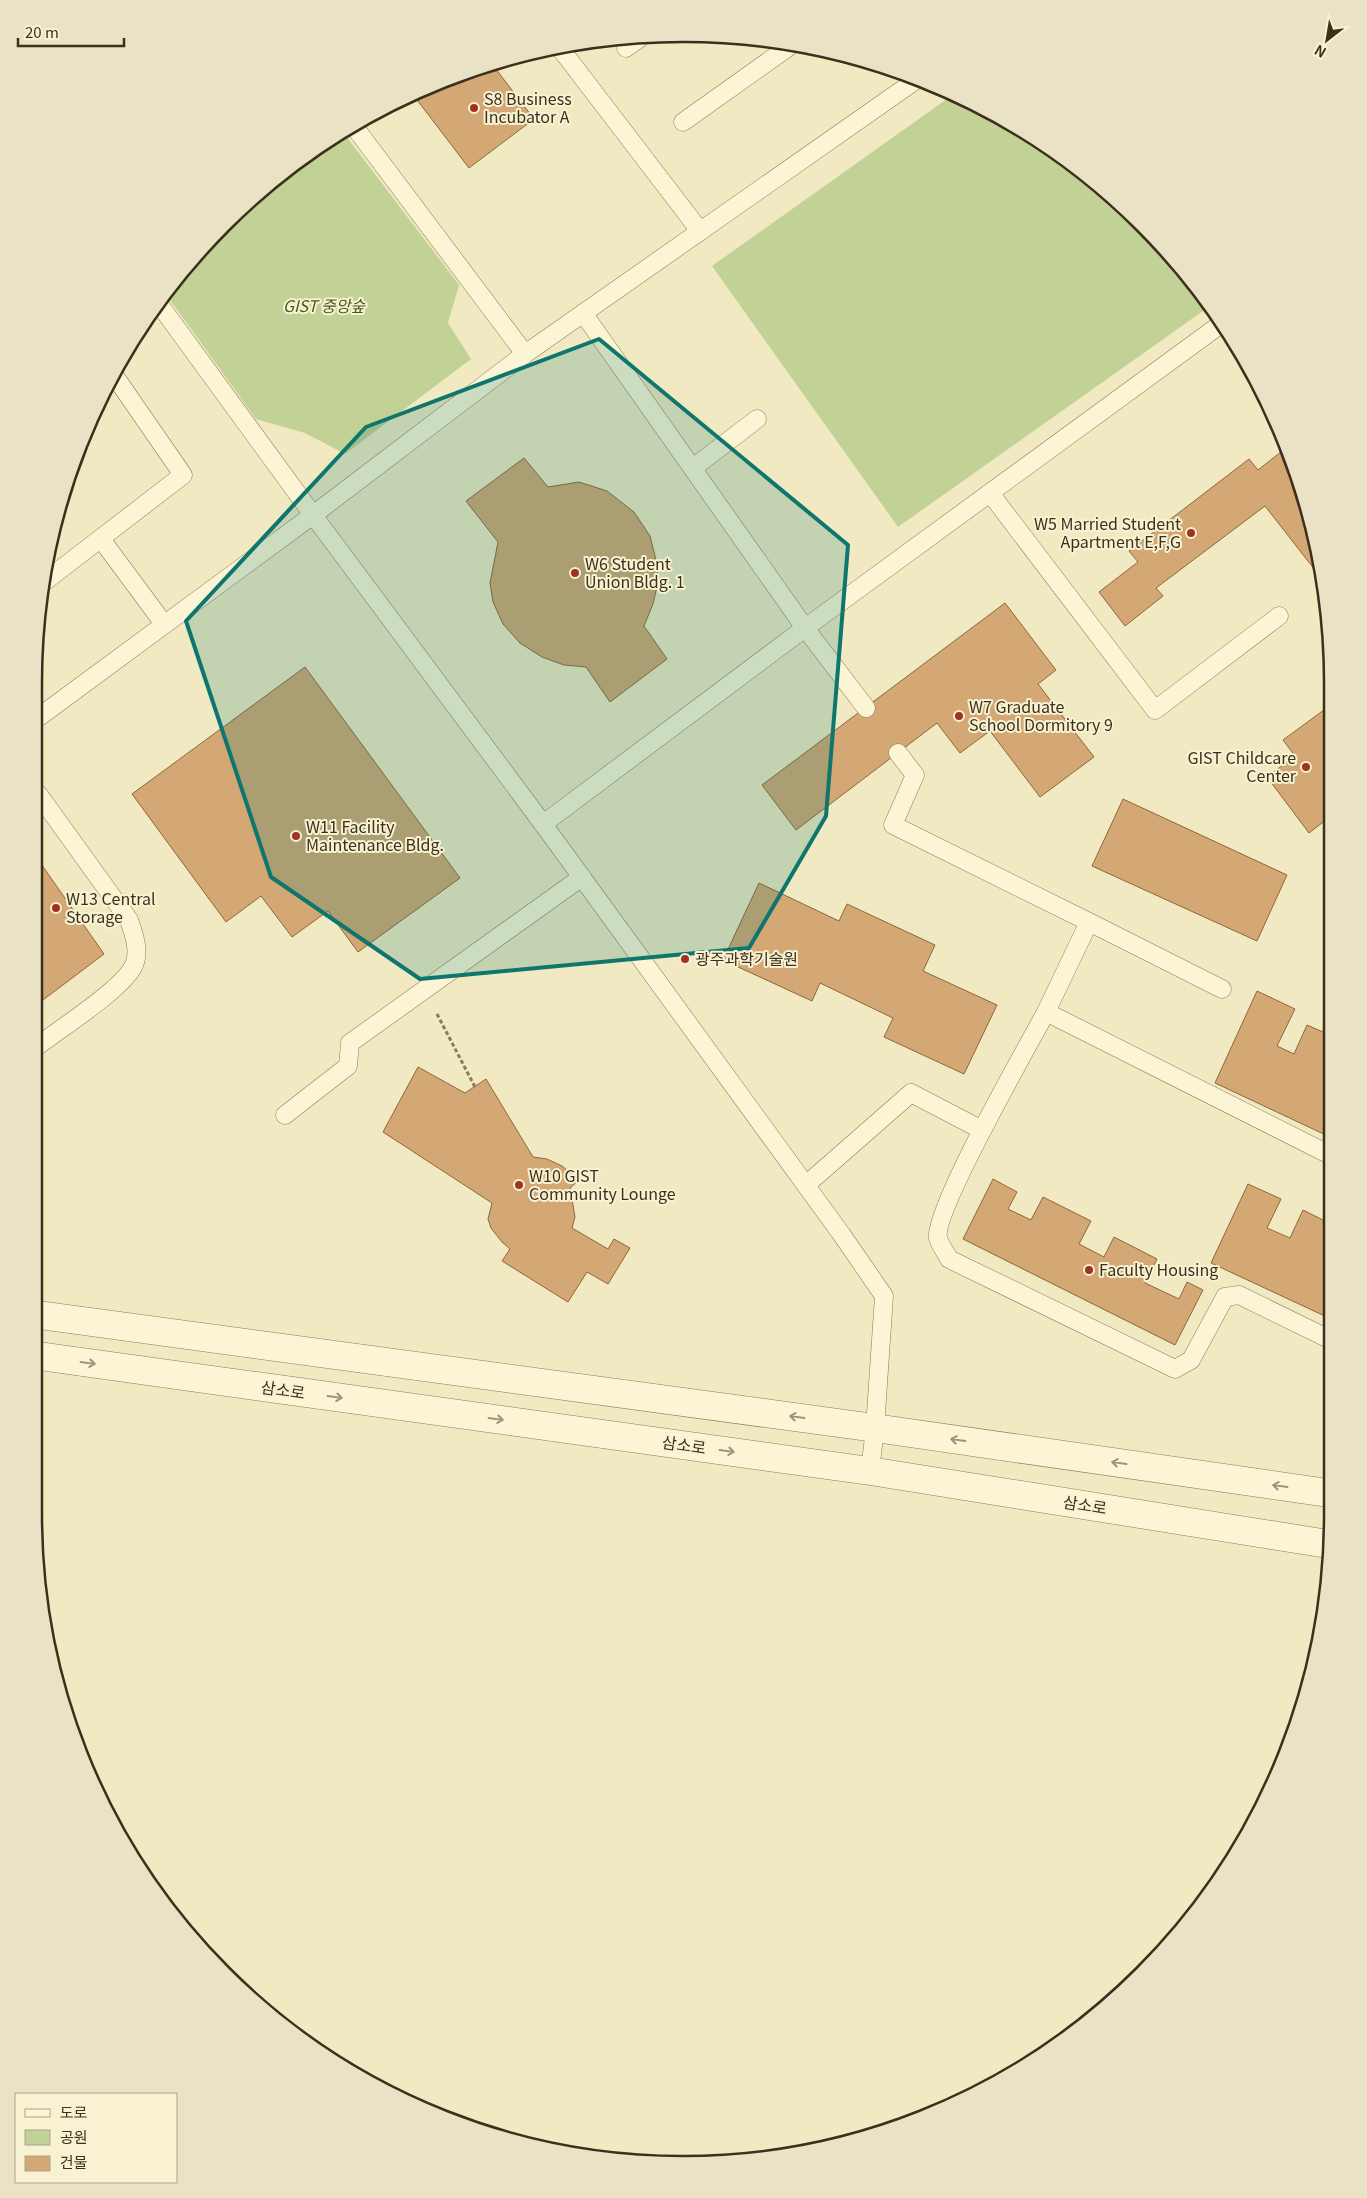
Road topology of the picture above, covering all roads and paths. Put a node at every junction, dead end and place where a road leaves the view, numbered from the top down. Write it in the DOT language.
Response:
graph roads {
  1 [pos="783,51"];
  2 [pos="565,54"];
  3 [pos="910,84"];
  4 [pos="683,122"];
  5 [pos="358,131"];
  6 [pos="700,231"];
  7 [pos="163,310"];
  8 [pos="583,313"];
  9 [pos="1216,327"];
  10 [pos="525,354"];
  11 [pos="118,382"];
  12 [pos="757,419"];
  13 [pos="693,468"];
  14 [pos="990,493"];
  15 [pos="312,515"];
  16 [pos="101,539"];
  17 [pos="52,576"];
  18 [pos="1279,616"];
  19 [pos="164,624"];
  20 [pos="805,628"];
  21 [pos="866,708"];
  22 [pos="42,715"];
  23 [pos="898,752"];
  24 [pos="42,799"];
  25 [pos="543,824"];
  26 [pos="582,877"];
  27 [pos="1089,922"];
  28 [pos="1222,988"];
  29 [pos="424,990"];
  30 [pos="1046,1012"];
  31 [pos="42,1043"];
  32 [pos="475,1087"];
  33 [pos="286,1115"];
  34 [pos="982,1130"];
  35 [pos="1324,1152"];
  36 [pos="806,1185"];
  37 [pos="42,1314"];
  38 [pos="1324,1337"];
  39 [pos="42,1356"];
  40 [pos="875,1428"];
  41 [pos="870,1471"];
  42 [pos="1324,1493"];
  43 [pos="1323,1543"];
  1 -- 4 [label="lane"];
  2 -- 6 [label="lane"];
  3 -- 6 [label="lane"];
  5 -- 10 [label="lane"];
  6 -- 8 [label="lane"];
  7 -- 15 [label="lane"];
  8 -- 10 [label="lane"];
  8 -- 13 [label="lane"];
  9 -- 14 [label="lane"];
  10 -- 15 [label="lane"];
  11 -- 16 [label="lane"];
  12 -- 13 [label="lane"];
  13 -- 20 [label="lane"];
  14 -- 18 [label="lane"];
  14 -- 20 [label="lane"];
  15 -- 19 [label="lane"];
  15 -- 25 [label="lane"];
  16 -- 17 [label="lane"];
  16 -- 19 [label="lane"];
  19 -- 22 [label="lane"];
  20 -- 21 [label="lane"];
  20 -- 25 [label="lane"];
  23 -- 27 [label="lane"];
  24 -- 31 [label="lane"];
  25 -- 26 [label="lane"];
  26 -- 29 [label="lane"];
  26 -- 36 [label="lane"];
  27 -- 28 [label="lane"];
  27 -- 30 [label="lane"];
  29 -- 32 [label="path"];
  29 -- 33 [label="lane"];
  30 -- 34 [label="lane"];
  30 -- 35 [label="lane"];
  34 -- 36 [label="lane"];
  34 -- 38 [label="lane"];
  36 -- 40 [label="lane"];
  40 -- 37 [label="street, one-way"];
  39 -- 41 [label="street, 삼소로, one-way"];
  40 -- 41 [label="lane"];
  42 -- 40 [label="street, one-way"];
  41 -- 43 [label="street, 삼소로"];
}
